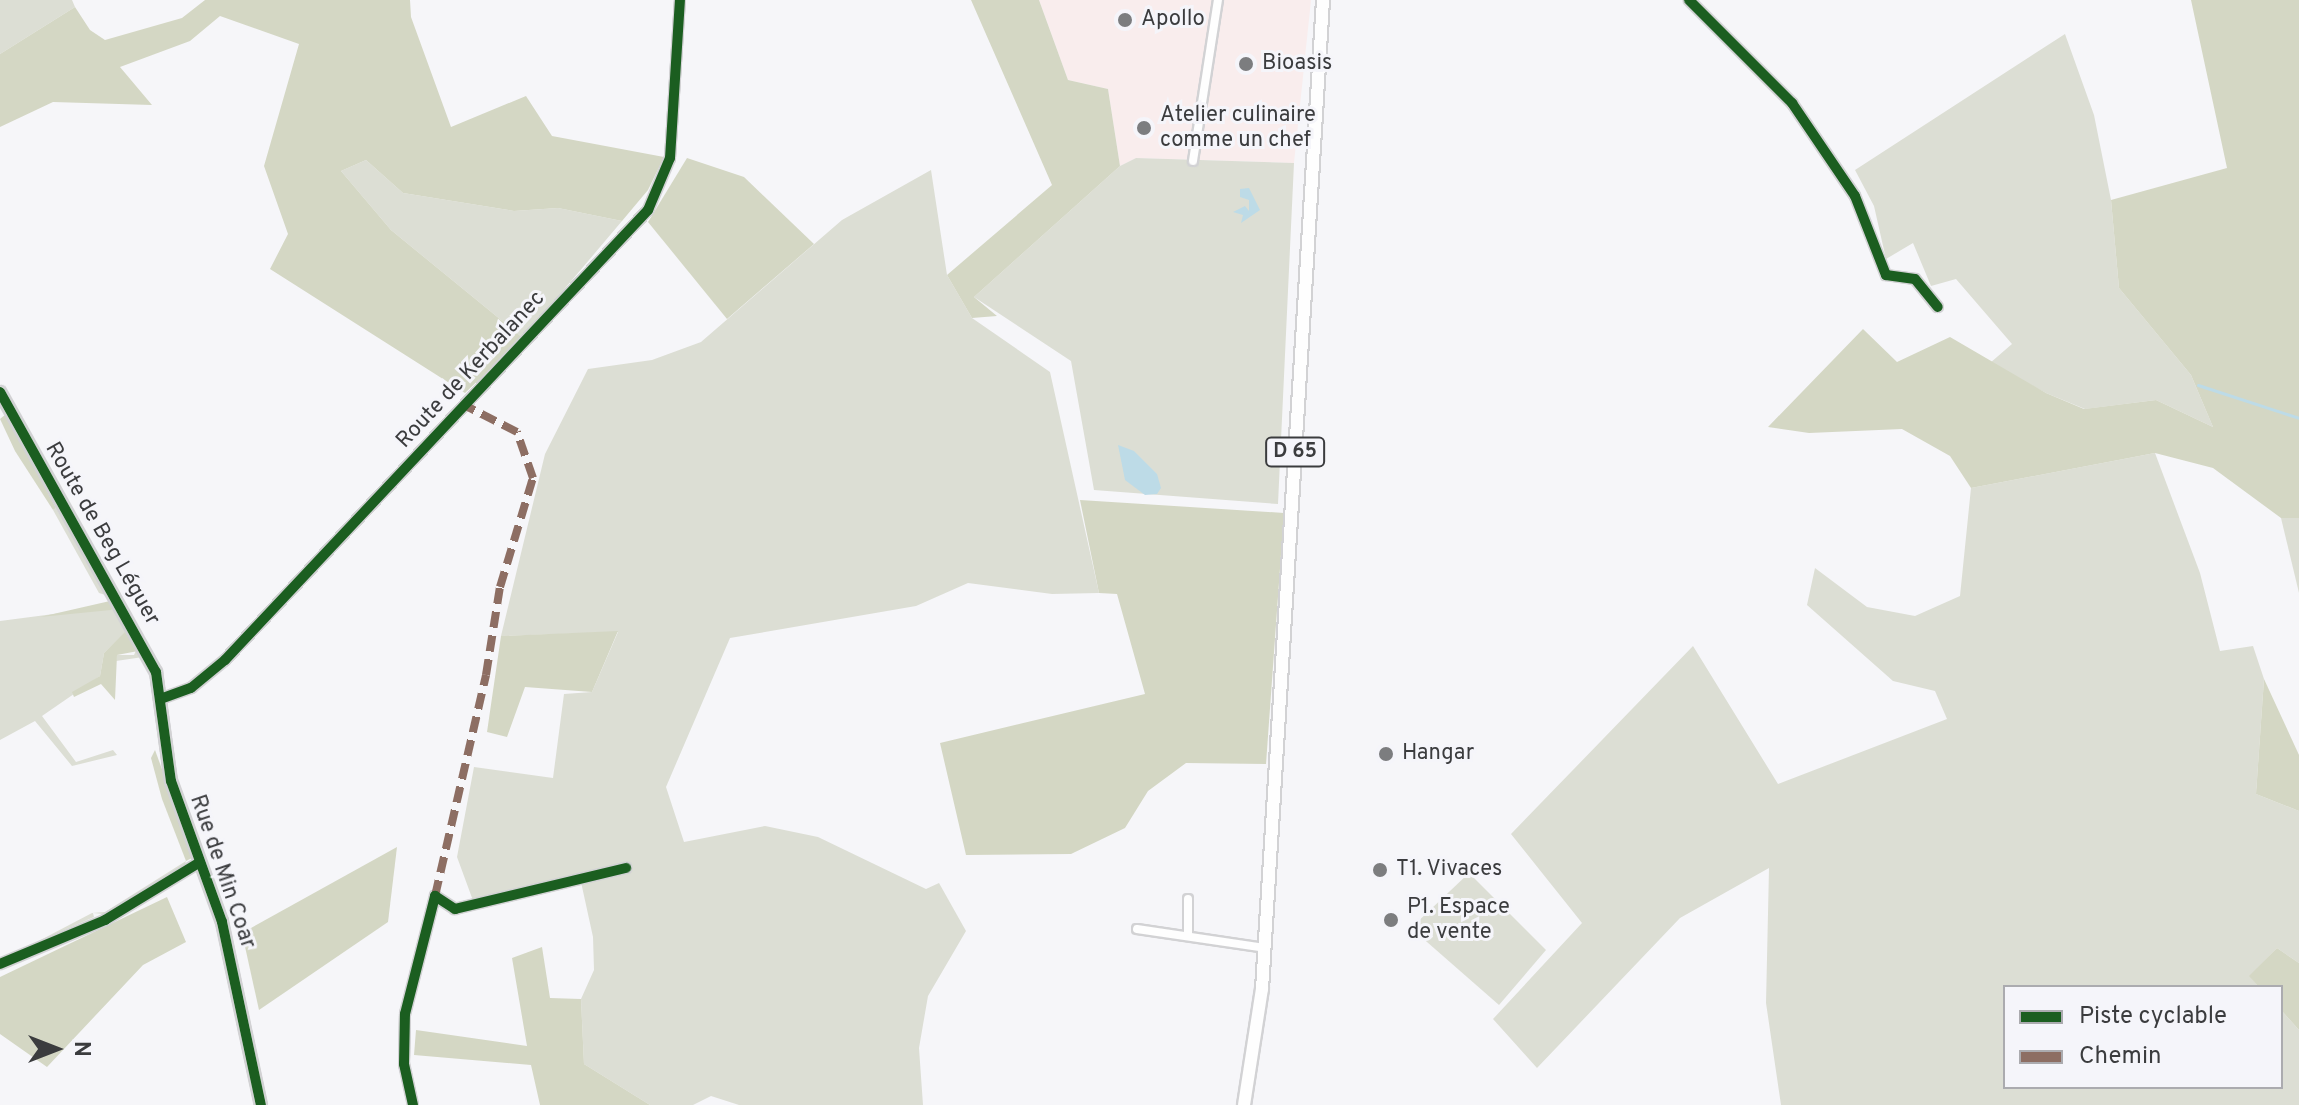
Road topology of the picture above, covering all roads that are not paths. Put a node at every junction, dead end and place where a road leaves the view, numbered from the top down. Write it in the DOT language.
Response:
graph roads {
  1 [pos="680,0"];
  2 [pos="1218,0"];
  3 [pos="1323,0"];
  4 [pos="1689,0"];
  5 [pos="1193,161"];
  6 [pos="1938,307"];
  7 [pos="0,392"];
  8 [pos="163,698"];
  9 [pos="200,862"];
  10 [pos="626,868"];
  11 [pos="1188,899"];
  12 [pos="1137,929"];
  13 [pos="1188,934"];
  14 [pos="1265,948"];
  15 [pos="0,964"];
  16 [pos="261,1105"];
  17 [pos="413,1105"];
  18 [pos="1244,1105"];
  1 -- 8 [label="street, Route de Kerbalanec"];
  2 -- 5 [label="street"];
  3 -- 14 [label="main road, D 65"];
  4 -- 6 [label="street"];
  7 -- 8 [label="street, Route de Beg Léguer"];
  8 -- 9 [label="street, Rue de Min Coar"];
  9 -- 15 [label="street"];
  9 -- 16 [label="street, Rue de Min Coar"];
  10 -- 17 [label="street"];
  11 -- 13 [label="street"];
  12 -- 13 [label="street"];
  13 -- 14 [label="street"];
  14 -- 18 [label="main road, D 65"];
}
